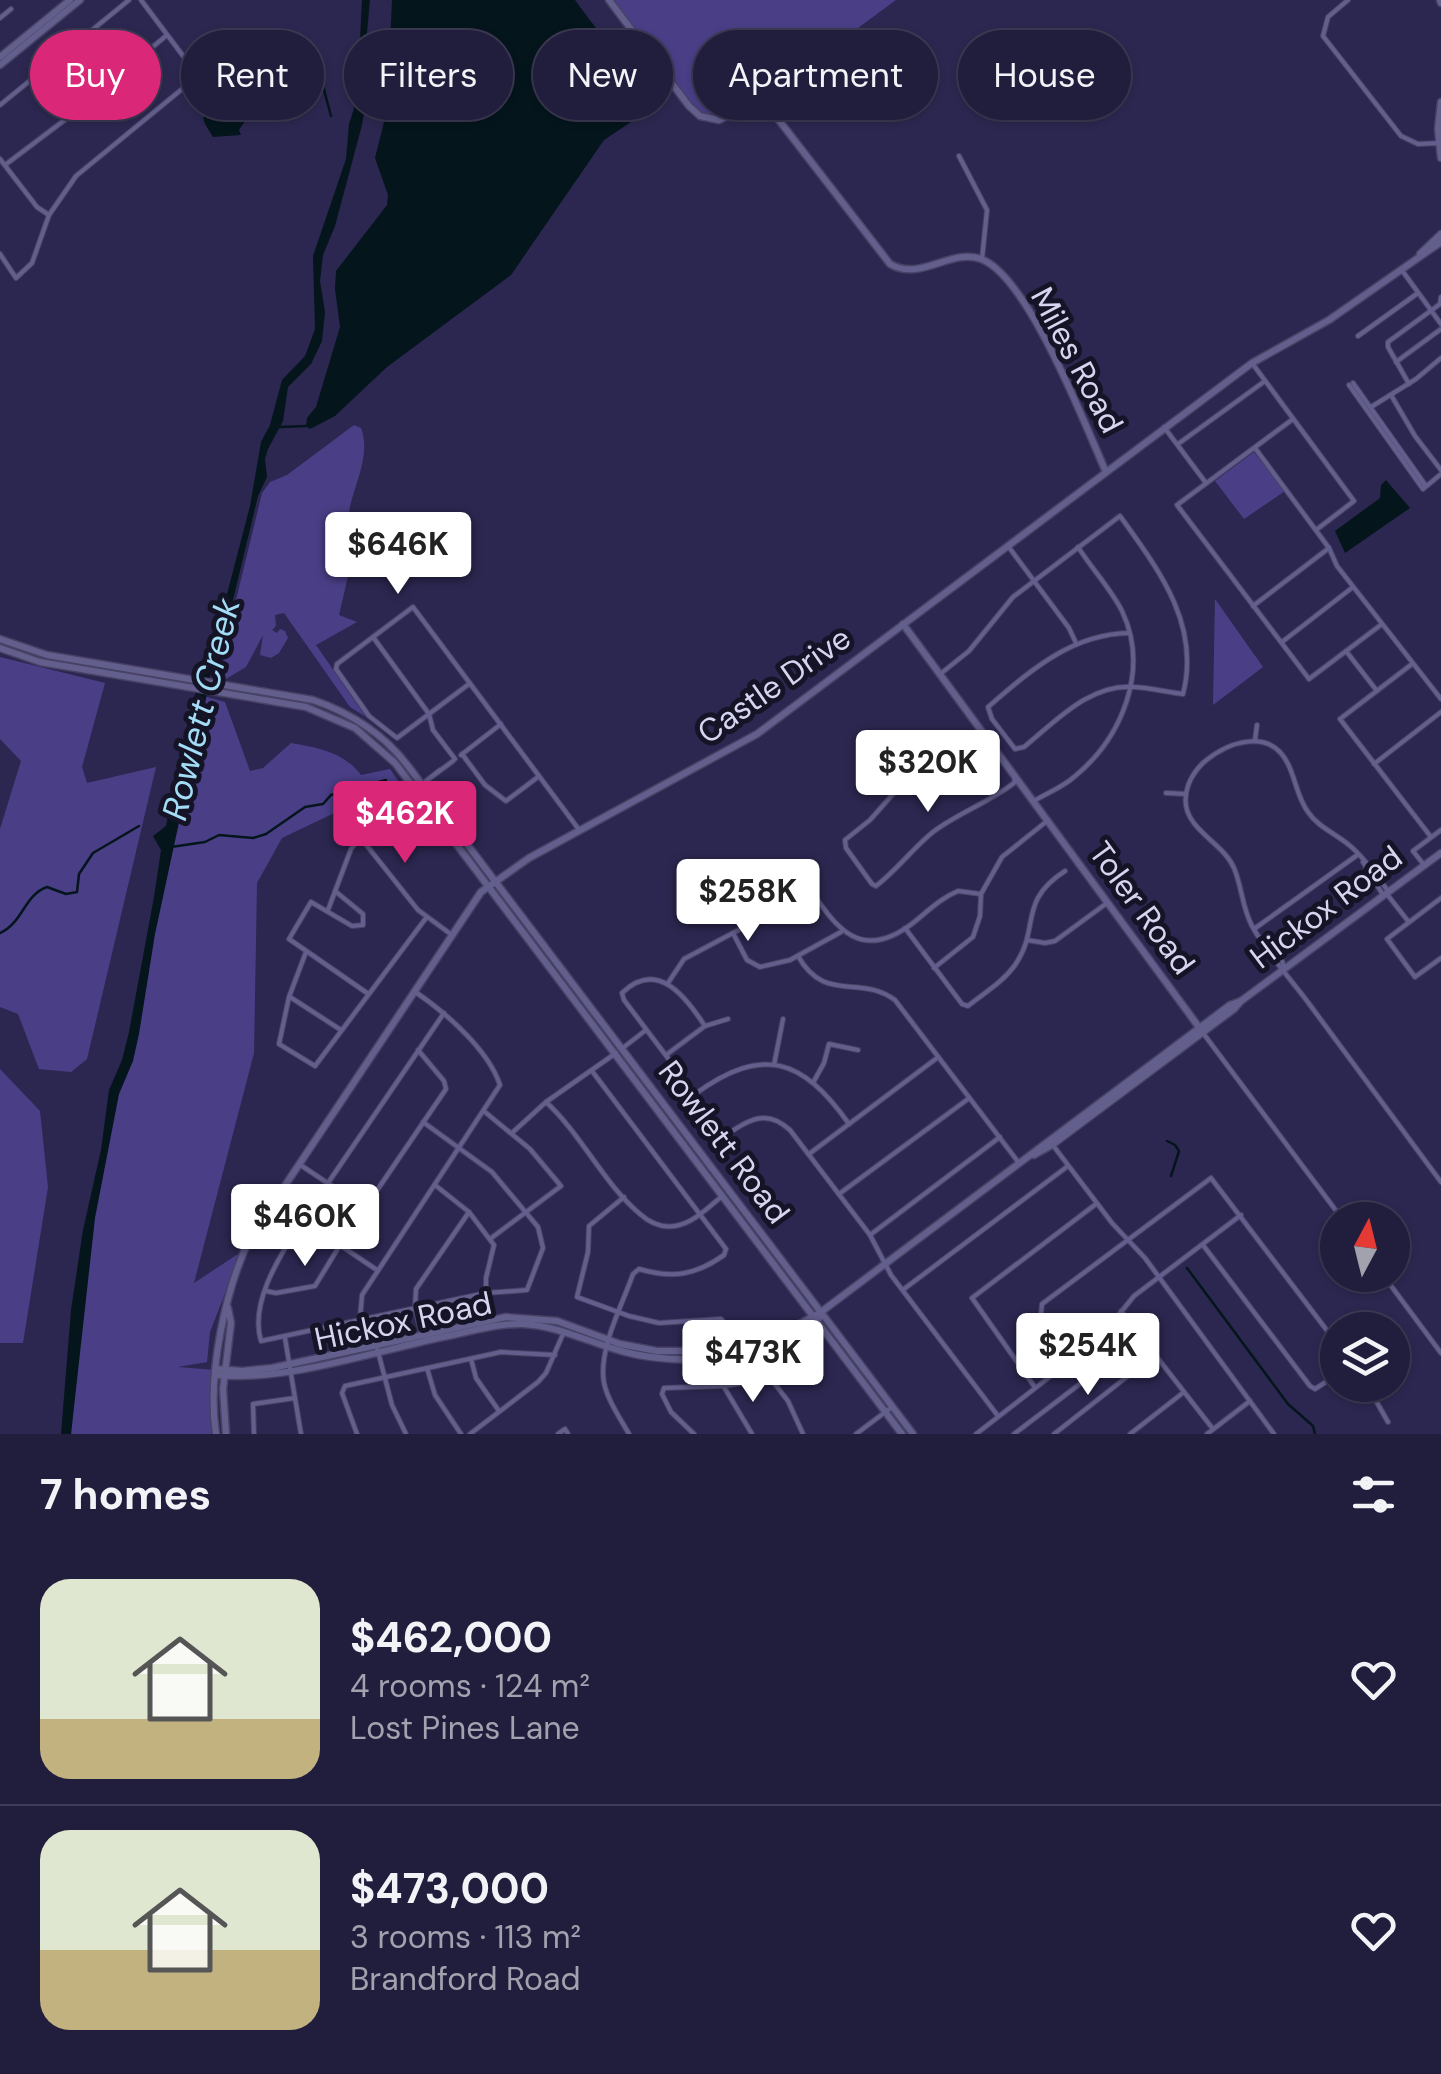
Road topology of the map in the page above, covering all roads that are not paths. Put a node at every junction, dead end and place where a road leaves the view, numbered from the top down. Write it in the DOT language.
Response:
graph roads {
  1 [pos="70,0"];
  2 [pos="80,0"];
  3 [pos="130,0"];
  4 [pos="140,0"];
  5 [pos="609,0"];
  6 [pos="1348,0"];
  7 [pos="11,9"];
  8 [pos="0,18"];
  9 [pos="167,35"];
  10 [pos="181,54"];
  11 [pos="0,61"];
  12 [pos="181,90"];
  13 [pos="1441,102"];
  14 [pos="0,105"];
  15 [pos="1440,143"];
  16 [pos="959,156"];
  17 [pos="0,158"];
  18 [pos="1441,158"];
  19 [pos="5,165"];
  20 [pos="49,215"];
  21 [pos="1441,234"];
  22 [pos="1441,242"];
  23 [pos="0,254"];
  24 [pos="1420,254"];
  25 [pos="982,259"];
  26 [pos="1401,268"];
  27 [pos="1418,293"];
  28 [pos="1441,302"];
  29 [pos="1431,310"];
  30 [pos="1441,327"];
  31 [pos="1358,336"];
  32 [pos="1441,358"];
  33 [pos="1396,362"];
  34 [pos="1252,363"];
  35 [pos="1264,380"];
  36 [pos="1351,384"];
  37 [pos="1409,384"];
  38 [pos="1391,395"];
  39 [pos="1368,410"];
  40 [pos="1293,419"];
  41 [pos="1164,426"];
  42 [pos="1178,444"];
  43 [pos="1255,448"];
  44 [pos="1106,472"];
  45 [pos="1441,472"];
  46 [pos="1207,484"];
  47 [pos="1316,530"];
  48 [pos="1008,546"];
  49 [pos="1078,547"];
  50 [pos="1329,548"];
  51 [pos="1035,581"];
  52 [pos="1353,587"];
  53 [pos="1253,606"];
  54 [pos="903,624"];
  55 [pos="1382,624"];
  56 [pos="1129,632"];
  57 [pos="373,637"];
  58 [pos="0,638"];
  59 [pos="1076,643"];
  60 [pos="1281,643"];
  61 [pos="0,648"];
  62 [pos="1346,652"];
  63 [pos="27,654"];
  64 [pos="1413,664"];
  65 [pos="939,675"];
  66 [pos="469,684"];
  67 [pos="1132,686"];
  68 [pos="1376,691"];
  69 [pos="1441,699"];
  70 [pos="1441,712"];
  71 [pos="430,714"];
  72 [pos="500,724"];
  73 [pos="1257,724"];
  74 [pos="986,738"];
  75 [pos="1255,740"];
  76 [pos="462,754"];
  77 [pos="455,759"];
  78 [pos="1374,764"];
  79 [pos="540,776"];
  80 [pos="1014,777"];
  81 [pos="421,785"];
  82 [pos="1166,793"];
  83 [pos="1186,794"];
  84 [pos="1033,802"];
  85 [pos="1047,821"];
  86 [pos="1441,830"];
  87 [pos="580,831"];
  88 [pos="360,837"];
  89 [pos="1431,837"];
  90 [pos="1441,853"];
  91 [pos="1358,854"];
  92 [pos="1424,866"];
  93 [pos="798,872"];
  94 [pos="1065,872"];
  95 [pos="492,884"];
  96 [pos="335,891"];
  97 [pos="812,891"];
  98 [pos="1386,893"];
  99 [pos="981,894"];
  100 [pos="1441,898"];
  101 [pos="1107,902"];
  102 [pos="328,910"];
  103 [pos="426,918"];
  104 [pos="1409,922"];
  105 [pos="905,928"];
  106 [pos="1254,930"];
  107 [pos="841,932"];
  108 [pos="732,933"];
  109 [pos="452,935"];
  110 [pos="1027,940"];
  111 [pos="306,952"];
  112 [pos="798,956"];
  113 [pos="1441,958"];
  114 [pos="934,968"];
  115 [pos="1284,969"];
  116 [pos="668,984"];
  117 [pos="414,991"];
  118 [pos="366,993"];
  119 [pos="289,996"];
  120 [pos="445,1012"];
  121 [pos="728,1019"];
  122 [pos="783,1019"];
  123 [pos="705,1026"];
  124 [pos="341,1030"];
  125 [pos="646,1030"];
  126 [pos="1201,1030"];
  127 [pos="418,1050"];
  128 [pos="858,1050"];
  129 [pos="618,1051"];
  130 [pos="666,1055"];
  131 [pos="938,1058"];
  132 [pos="774,1066"];
  133 [pos="592,1071"];
  134 [pos="814,1081"];
  135 [pos="1123,1087"];
  136 [pos="694,1094"];
  137 [pos="969,1099"];
  138 [pos="546,1102"];
  139 [pos="485,1112"];
  140 [pos="423,1122"];
  141 [pos="849,1124"];
  142 [pos="513,1132"];
  143 [pos="1000,1137"];
  144 [pos="1050,1142"];
  145 [pos="460,1148"];
  146 [pos="809,1154"];
  147 [pos="1020,1163"];
  148 [pos="299,1164"];
  149 [pos="1068,1166"];
  150 [pos="1441,1182"];
  151 [pos="328,1183"];
  152 [pos="435,1184"];
  153 [pos="725,1193"];
  154 [pos="839,1194"];
  155 [pos="624,1197"];
  156 [pos="274,1201"];
  157 [pos="1329,1202"];
  158 [pos="1096,1204"];
  159 [pos="469,1212"];
  160 [pos="527,1214"];
  161 [pos="700,1214"];
  162 [pos="1241,1216"];
  163 [pos="302,1220"];
  164 [pos="870,1235"];
  165 [pos="490,1239"];
  166 [pos="1128,1239"];
  167 [pos="340,1244"];
  168 [pos="1203,1245"];
  169 [pos="885,1264"];
  170 [pos="378,1270"];
  171 [pos="1159,1276"];
  172 [pos="903,1290"];
  173 [pos="266,1291"];
  174 [pos="1396,1292"];
  175 [pos="486,1294"];
  176 [pos="415,1308"];
  177 [pos="1121,1311"];
  178 [pos="821,1312"];
  179 [pos="619,1313"];
  180 [pos="815,1319"];
  181 [pos="360,1321"];
  182 [pos="1320,1321"];
  183 [pos="565,1330"];
  184 [pos="1143,1336"];
  185 [pos="285,1338"];
  186 [pos="422,1338"];
  187 [pos="779,1340"];
  188 [pos="609,1344"];
  189 [pos="377,1348"];
  190 [pos="741,1349"];
  191 [pos="1441,1353"];
  192 [pos="1156,1354"];
  193 [pos="555,1355"];
  194 [pos="471,1358"];
  195 [pos="1074,1358"];
  196 [pos="290,1367"];
  197 [pos="427,1368"];
  198 [pos="221,1372"];
  199 [pos="384,1377"];
  200 [pos="724,1386"];
  201 [pos="1320,1386"];
  202 [pos="1036,1387"];
  203 [pos="1184,1392"];
  204 [pos="295,1398"];
  205 [pos="1250,1401"];
  206 [pos="1376,1402"];
  207 [pos="889,1409"];
  208 [pos="499,1412"];
  209 [pos="998,1416"];
  210 [pos="1388,1422"];
  211 [pos="1213,1430"];
  212 [pos="566,1432"];
  213 [pos="864,1432"];
  214 [pos="216,1434"];
  215 [pos="226,1434"];
  216 [pos="254,1434"];
  217 [pos="301,1434"];
  218 [pos="357,1434"];
  219 [pos="406,1434"];
  220 [pos="461,1434"];
  221 [pos="470,1434"];
  222 [pos="558,1434"];
  223 [pos="629,1434"];
  224 [pos="694,1434"];
  225 [pos="752,1434"];
  226 [pos="803,1434"];
  227 [pos="856,1434"];
  228 [pos="902,1434"];
  229 [pos="913,1434"];
  230 [pos="976,1434"];
  231 [pos="1014,1434"];
  232 [pos="1054,1434"];
  233 [pos="1130,1434"];
  234 [pos="1208,1434"];
  235 [pos="1274,1434"];
  1 -- 11 [label="street"];
  2 -- 11 [label="street"];
  3 -- 14 [label="street"];
  4 -- 9 [label="street"];
  5 -- 25 [label="street"];
  6 -- 15 [label="street"];
  7 -- 8 [label="street"];
  9 -- 10 [label="street"];
  9 -- 19 [label="street"];
  12 -- 20 [label="street"];
  13 -- 15 [label="street"];
  15 -- 18 [label="street"];
  16 -- 25 [label="street"];
  17 -- 19 [label="street"];
  19 -- 20 [label="street"];
  20 -- 23 [label="street"];
  21 -- 24 [label="street, Castle Drive"];
  22 -- 24 [label="street, Castle Drive"];
  24 -- 26 [label="street, Castle Drive"];
  25 -- 44 [label="street, Miles Road"];
  26 -- 27 [label="street"];
  26 -- 34 [label="street, Castle Drive"];
  27 -- 29 [label="street"];
  27 -- 31 [label="street"];
  28 -- 29 [label="street"];
  29 -- 30 [label="street"];
  29 -- 33 [label="street"];
  30 -- 33 [label="street"];
  32 -- 37 [label="street"];
  33 -- 37 [label="street"];
  34 -- 35 [label="street"];
  34 -- 41 [label="street, Castle Drive"];
  35 -- 40 [label="street"];
  35 -- 42 [label="street"];
  36 -- 39 [label="street"];
  37 -- 38 [label="street"];
  38 -- 39 [label="street"];
  38 -- 45 [label="street"];
  39 -- 45 [label="street"];
  40 -- 43 [label="street"];
  40 -- 47 [label="street"];
  41 -- 42 [label="street"];
  41 -- 44 [label="street, Castle Drive"];
  42 -- 46 [label="street"];
  43 -- 46 [label="street"];
  43 -- 47 [label="street"];
  44 -- 48 [label="street, Castle Drive"];
  46 -- 53 [label="street"];
  47 -- 50 [label="street"];
  48 -- 51 [label="street"];
  48 -- 54 [label="street, Castle Drive"];
  49 -- 51 [label="street"];
  49 -- 56 [label="street"];
  49 -- 67 [label="street"];
  50 -- 52 [label="street"];
  50 -- 53 [label="street"];
  51 -- 59 [label="street"];
  51 -- 65 [label="street"];
  52 -- 55 [label="street"];
  52 -- 60 [label="street"];
  53 -- 60 [label="street"];
  54 -- 65 [label="street, Toler Road"];
  54 -- 87 [label="street, Castle Drive"];
  55 -- 62 [label="street"];
  55 -- 64 [label="street"];
  56 -- 59 [label="street"];
  56 -- 67 [label="street"];
  57 -- 66 [label="street"];
  57 -- 71 [label="street"];
  57 -- 71 [label="street"];
  58 -- 63 [label="street"];
  59 -- 67 [label="street"];
  60 -- 62 [label="street"];
  61 -- 63 [label="street"];
  62 -- 68 [label="street"];
  63 -- 81 [label="street"];
  64 -- 68 [label="street"];
  64 -- 69 [label="street"];
  65 -- 74 [label="street, Toler Road"];
  66 -- 71 [label="street"];
  66 -- 72 [label="street"];
  67 -- 84 [label="street"];
  68 -- 78 [label="street"];
  70 -- 78 [label="street"];
  71 -- 77 [label="street"];
  72 -- 76 [label="street"];
  72 -- 79 [label="street"];
  73 -- 75 [label="street"];
  74 -- 80 [label="street, Toler Road"];
  74 -- 80 [label="street"];
  75 -- 83 [label="street"];
  75 -- 91 [label="street"];
  76 -- 77 [label="street"];
  76 -- 79 [label="street"];
  77 -- 81 [label="street"];
  78 -- 89 [label="street"];
  79 -- 87 [label="street"];
  80 -- 84 [label="street, Toler Road"];
  81 -- 88 [label="street"];
  81 -- 95 [label="street"];
  81 -- 95 [label="street"];
  82 -- 83 [label="street"];
  83 -- 106 [label="street"];
  84 -- 85 [label="street, Toler Road"];
  85 -- 99 [label="street"];
  85 -- 101 [label="street, Toler Road"];
  86 -- 89 [label="street"];
  87 -- 95 [label="street, Castle Drive"];
  88 -- 96 [label="street"];
  88 -- 103 [label="street"];
  89 -- 92 [label="street"];
  90 -- 92 [label="street, Hickox Road"];
  91 -- 98 [label="street"];
  91 -- 106 [label="street"];
  92 -- 98 [label="street, Hickox Road"];
  93 -- 97 [label="street"];
  94 -- 110 [label="street"];
  95 -- 109 [label="street, Castle Drive"];
  95 -- 129 [label="street, Rowlett Road"];
  96 -- 102 [label="street"];
  96 -- 102 [label="street"];
  97 -- 107 [label="street"];
  97 -- 108 [label="street"];
  98 -- 104 [label="street"];
  98 -- 115 [label="street, Hickox Road"];
  99 -- 105 [label="street"];
  99 -- 114 [label="street"];
  100 -- 104 [label="street"];
  101 -- 110 [label="street"];
  101 -- 126 [label="street, Toler Road"];
  102 -- 111 [label="street"];
  103 -- 109 [label="street"];
  103 -- 118 [label="street"];
  104 -- 113 [label="street"];
  105 -- 107 [label="street"];
  105 -- 114 [label="street"];
  106 -- 115 [label="street"];
  107 -- 112 [label="street"];
  108 -- 112 [label="street"];
  108 -- 116 [label="street"];
  109 -- 117 [label="street, Castle Drive"];
  110 -- 114 [label="street"];
  111 -- 118 [label="street"];
  111 -- 119 [label="street"];
  112 -- 131 [label="street"];
  115 -- 126 [label="street, Hickox Road"];
  115 -- 150 [label="street"];
  116 -- 123 [label="street"];
  116 -- 125 [label="street"];
  117 -- 120 [label="street"];
  117 -- 148 [label="street, Castle Drive"];
  118 -- 124 [label="street"];
  119 -- 124 [label="street"];
  119 -- 124 [label="street"];
  120 -- 127 [label="street"];
  120 -- 139 [label="street"];
  121 -- 123 [label="street"];
  122 -- 132 [label="street"];
  123 -- 130 [label="street"];
  125 -- 129 [label="street"];
  125 -- 130 [label="street"];
  126 -- 135 [label="street, Hickox Road"];
  126 -- 157 [label="street, Toler Road"];
  127 -- 140 [label="street"];
  127 -- 151 [label="street"];
  128 -- 134 [label="street"];
  129 -- 133 [label="street"];
  129 -- 153 [label="street, Rowlett Road"];
  130 -- 136 [label="street"];
  131 -- 137 [label="street"];
  131 -- 141 [label="street"];
  132 -- 134 [label="street"];
  132 -- 136 [label="street"];
  133 -- 138 [label="street"];
  133 -- 161 [label="street"];
  134 -- 141 [label="street"];
  135 -- 144 [label="street, Hickox Road"];
  135 -- 144 [label="street, Hickox Road"];
  136 -- 146 [label="street"];
  137 -- 143 [label="street"];
  137 -- 154 [label="street"];
  138 -- 142 [label="street"];
  138 -- 155 [label="street"];
  139 -- 142 [label="street"];
  139 -- 145 [label="street"];
  140 -- 145 [label="street"];
  140 -- 151 [label="street"];
  141 -- 146 [label="street"];
  142 -- 160 [label="street"];
  143 -- 147 [label="street"];
  143 -- 164 [label="street"];
  144 -- 147 [label="street, Hickox Road"];
  144 -- 149 [label="street"];
  145 -- 152 [label="street"];
  145 -- 160 [label="street"];
  146 -- 154 [label="street"];
  147 -- 169 [label="street, Hickox Road"];
  148 -- 151 [label="street"];
  148 -- 156 [label="street, Castle Drive"];
  149 -- 158 [label="street"];
  149 -- 172 [label="street"];
  152 -- 159 [label="street"];
  152 -- 170 [label="street"];
  153 -- 161 [label="street"];
  153 -- 178 [label="street, Rowlett Road"];
  153 -- 180 [label="street, Rowlett Road"];
  154 -- 164 [label="street"];
  155 -- 161 [label="street"];
  155 -- 179 [label="street"];
  156 -- 163 [label="street"];
  156 -- 198 [label="street, Castle Drive"];
  158 -- 166 [label="street"];
  158 -- 202 [label="street"];
  159 -- 165 [label="street"];
  159 -- 176 [label="street"];
  160 -- 165 [label="street"];
  160 -- 175 [label="street"];
  161 -- 179 [label="street"];
  162 -- 166 [label="street"];
  162 -- 168 [label="street"];
  162 -- 182 [label="street"];
  163 -- 167 [label="street"];
  163 -- 173 [label="street"];
  164 -- 169 [label="street"];
  165 -- 175 [label="street"];
  166 -- 171 [label="street"];
  166 -- 195 [label="street"];
  167 -- 170 [label="street"];
  167 -- 173 [label="street"];
  168 -- 171 [label="street"];
  168 -- 201 [label="street"];
  169 -- 172 [label="street"];
  169 -- 178 [label="street, Hickox Road"];
  170 -- 181 [label="street"];
  171 -- 177 [label="street"];
  171 -- 205 [label="street"];
  172 -- 209 [label="street"];
  173 -- 185 [label="street"];
  174 -- 191 [label="street"];
  175 -- 176 [label="street"];
  176 -- 181 [label="street"];
  176 -- 186 [label="street"];
  177 -- 184 [label="street"];
  177 -- 195 [label="street"];
  178 -- 180 [label="street, Hickox Road"];
  178 -- 207 [label="street, Rowlett Road"];
  179 -- 188 [label="street"];
  179 -- 190 [label="street"];
  180 -- 187 [label="street, Hickox Road"];
  180 -- 207 [label="street, Rowlett Road"];
  181 -- 185 [label="street"];
  183 -- 186 [label="street, Hickox Road"];
  183 -- 188 [label="street, Hickox Road"];
  183 -- 193 [label="street"];
  184 -- 192 [label="street"];
  184 -- 231 [label="street"];
  185 -- 196 [label="street"];
  186 -- 188 [label="street, Hickox Road"];
  186 -- 189 [label="street, Hickox Road"];
  187 -- 188 [label="street, Hickox Road"];
  187 -- 190 [label="street, Hickox Road"];
  188 -- 190 [label="street, Hickox Road"];
  188 -- 223 [label="street"];
  189 -- 196 [label="street, Hickox Road"];
  189 -- 199 [label="street"];
  192 -- 203 [label="street"];
  192 -- 232 [label="street"];
  193 -- 194 [label="street"];
  193 -- 208 [label="street"];
  194 -- 197 [label="street"];
  194 -- 208 [label="street"];
  195 -- 202 [label="street"];
  196 -- 198 [label="street, Hickox Road"];
  196 -- 204 [label="street"];
  197 -- 199 [label="street"];
  197 -- 220 [label="street"];
  198 -- 214 [label="street"];
  198 -- 215 [label="street"];
  199 -- 218 [label="street"];
  199 -- 219 [label="street"];
  200 -- 224 [label="street"];
  200 -- 225 [label="street"];
  200 -- 226 [label="street"];
  202 -- 209 [label="street"];
  203 -- 211 [label="street"];
  203 -- 233 [label="street"];
  204 -- 216 [label="street"];
  204 -- 217 [label="street"];
  205 -- 211 [label="street"];
  205 -- 235 [label="street"];
  206 -- 210 [label="street"];
  207 -- 213 [label="street"];
  207 -- 228 [label="street, Rowlett Road"];
  207 -- 229 [label="street, Rowlett Road"];
  208 -- 221 [label="street"];
  209 -- 230 [label="street"];
  211 -- 234 [label="street"];
  212 -- 222 [label="street"];
  213 -- 227 [label="street"];
}
